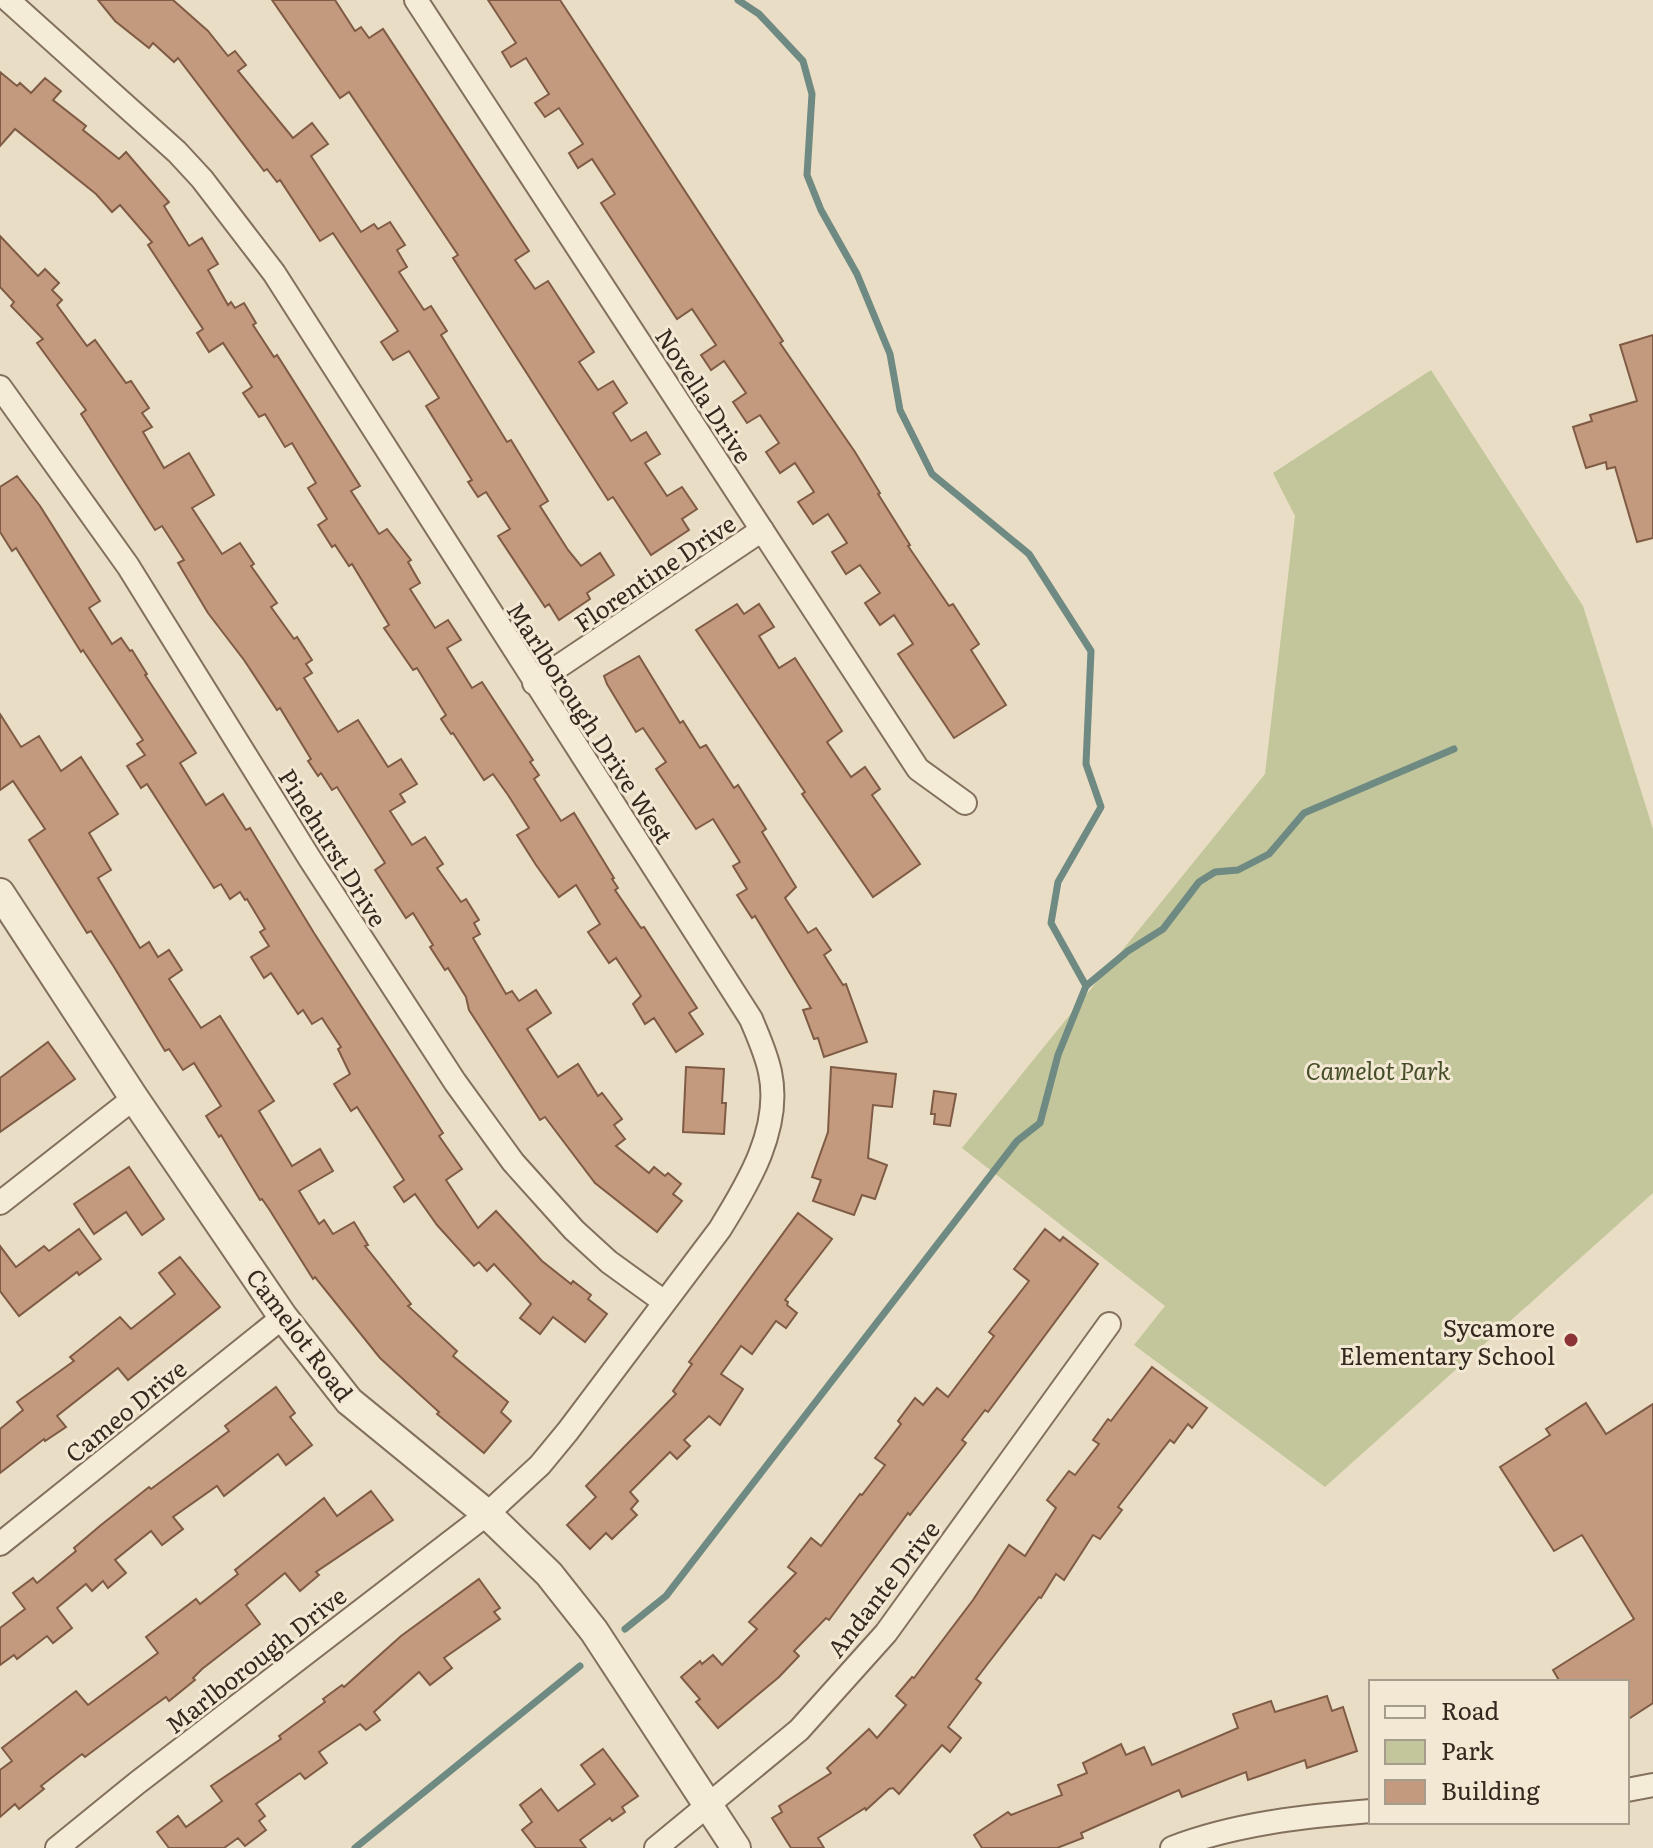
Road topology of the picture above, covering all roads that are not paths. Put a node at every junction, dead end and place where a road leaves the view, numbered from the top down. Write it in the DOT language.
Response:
graph roads {
  1 [pos="8,0"];
  2 [pos="416,0"];
  3 [pos="0,387"];
  4 [pos="762,530"];
  5 [pos="534,683"];
  6 [pos="965,803"];
  7 [pos="0,893"];
  8 [pos="134,1098"];
  9 [pos="0,1203"];
  10 [pos="663,1301"];
  11 [pos="283,1317"];
  12 [pos="1109,1324"];
  13 [pos="487,1514"];
  14 [pos="0,1544"];
  15 [pos="1653,1785"];
  16 [pos="1629,1790"];
  17 [pos="710,1805"];
  18 [pos="1369,1811"];
  19 [pos="57,1848"];
  20 [pos="656,1848"];
  21 [pos="736,1848"];
  22 [pos="1172,1848"];
  1 -- 5 [label="street, Marlborough Drive West"];
  2 -- 4 [label="street, Novella Drive"];
  3 -- 10 [label="street, Pinehurst Drive"];
  4 -- 5 [label="street, Florentine Drive"];
  4 -- 6 [label="street, Novella Drive"];
  5 -- 10 [label="street, Marlborough Drive West"];
  7 -- 8 [label="street, Camelot Road"];
  8 -- 9 [label="street"];
  8 -- 11 [label="street, Camelot Road"];
  10 -- 13 [label="street, Marlborough Drive West"];
  11 -- 13 [label="street, Camelot Road"];
  11 -- 14 [label="street, Cameo Drive"];
  12 -- 17 [label="street, Andante Drive"];
  13 -- 17 [label="street, Camelot Road"];
  13 -- 19 [label="street, Marlborough Drive"];
  15 -- 16 [label="street"];
  17 -- 20 [label="street, Andante Drive"];
  17 -- 21 [label="street, Camelot Road"];
  18 -- 22 [label="street"];
}
